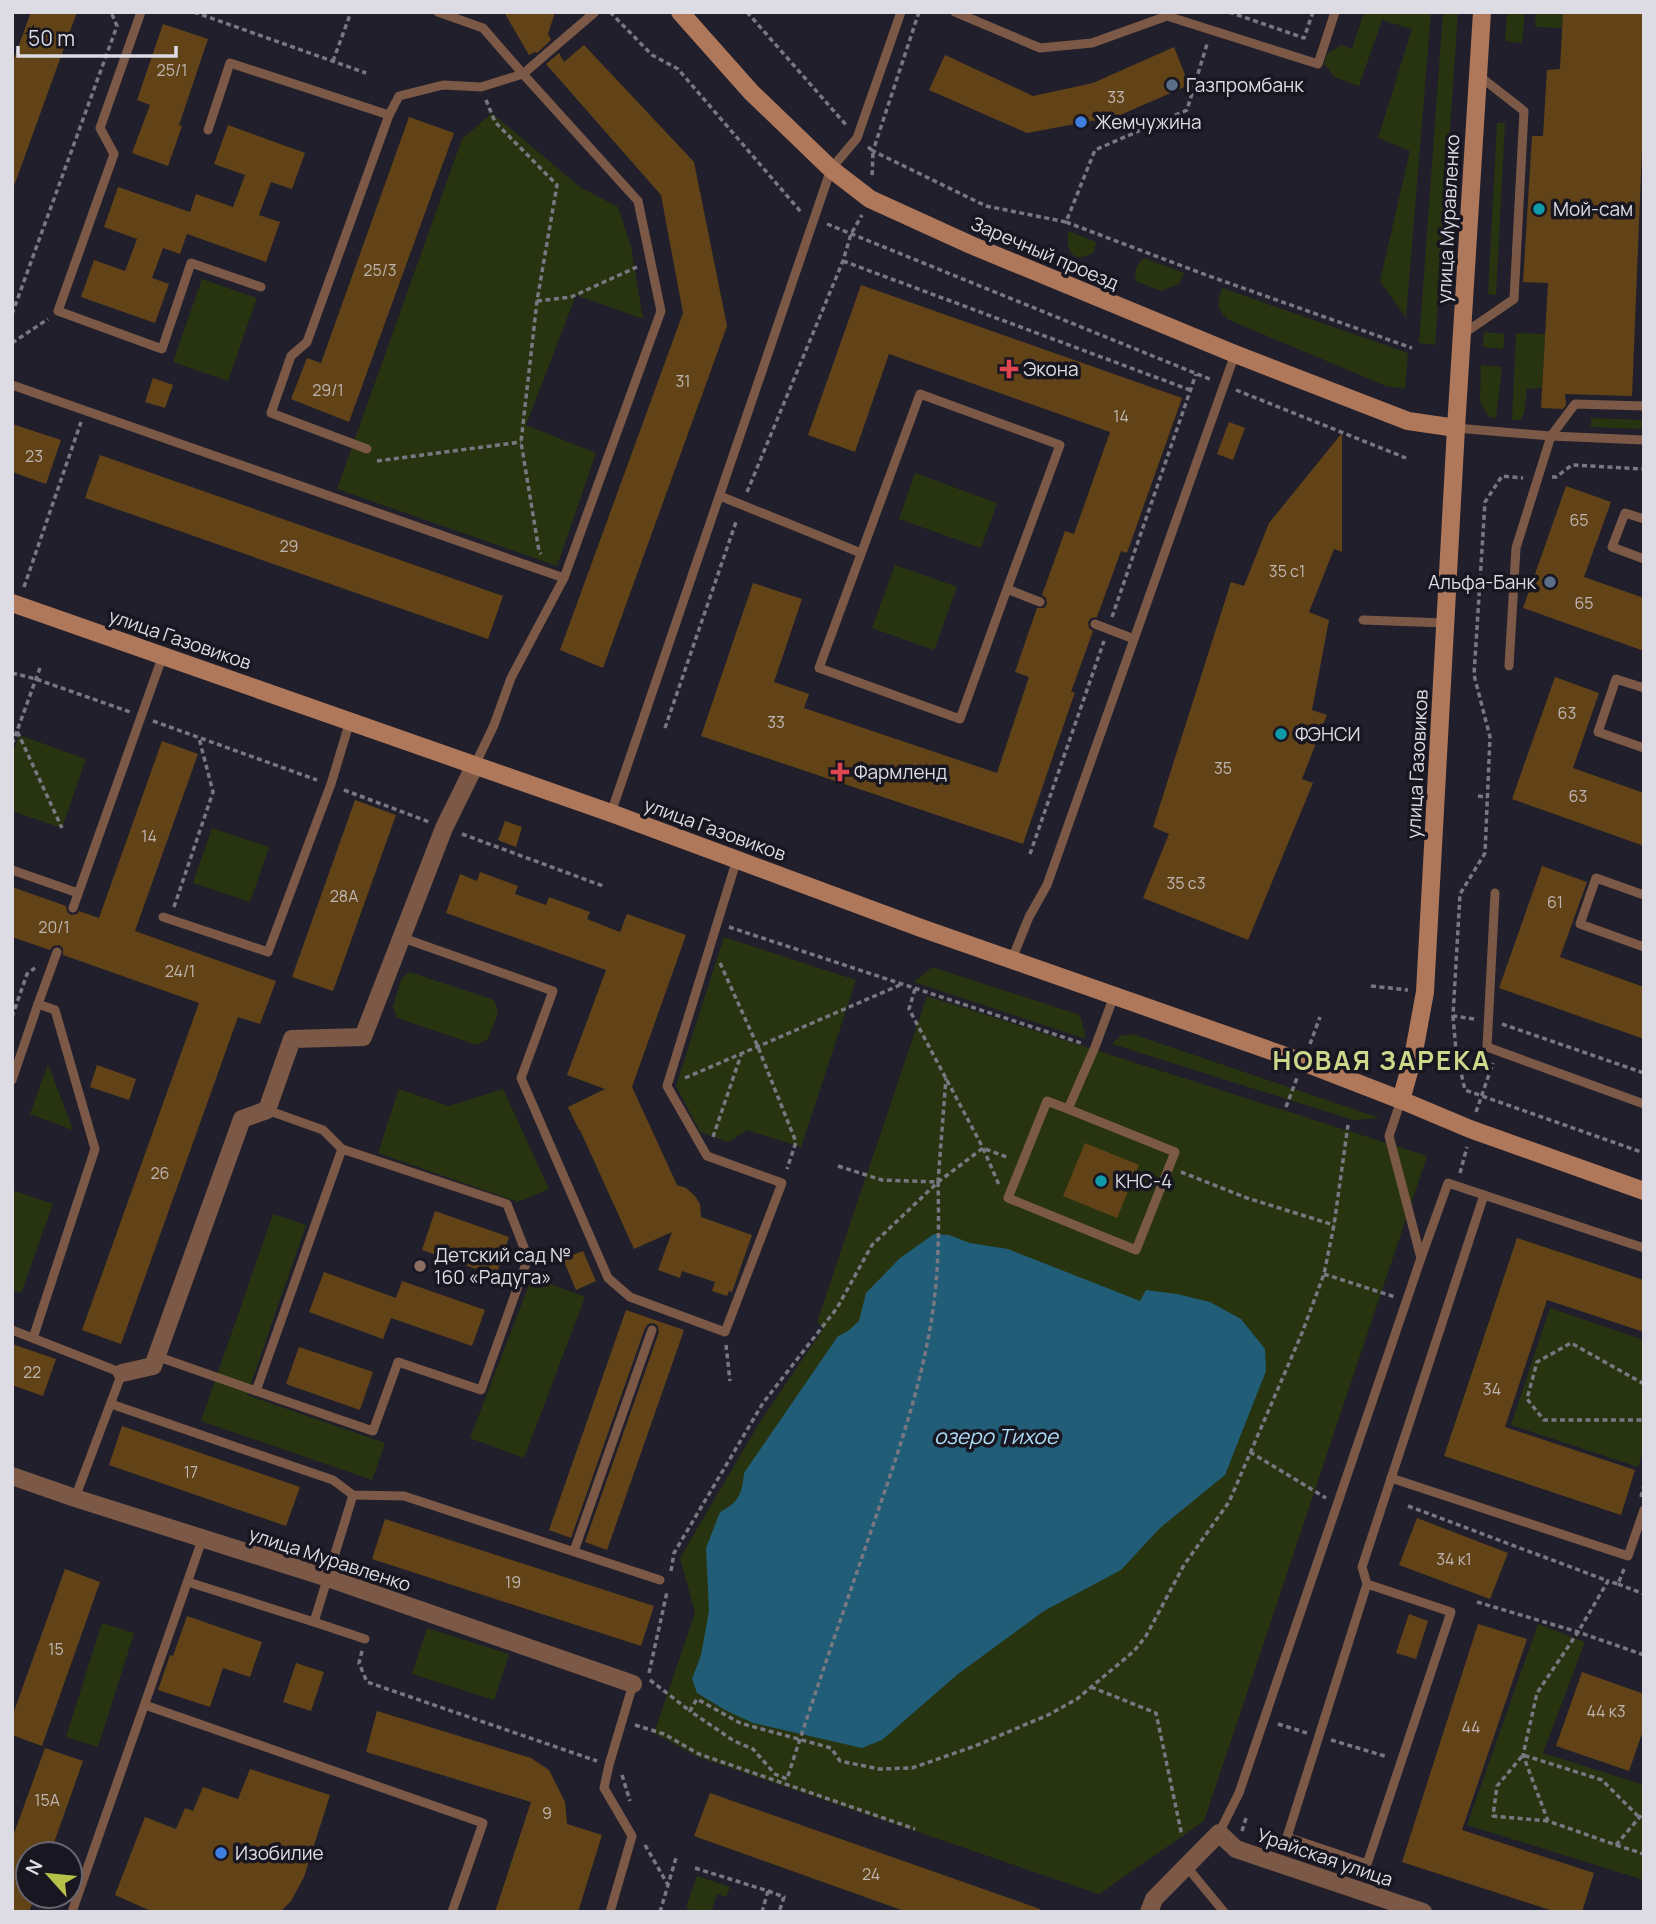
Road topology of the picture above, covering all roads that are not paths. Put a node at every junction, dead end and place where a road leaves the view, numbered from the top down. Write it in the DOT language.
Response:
graph roads {
  1 [pos="141,12"];
  2 [pos="438,12"];
  3 [pos="595,12"];
  4 [pos="680,12"];
  5 [pos="901,12"];
  6 [pos="955,12"];
  7 [pos="1335,12"];
  8 [pos="1482,12"];
  9 [pos="523,74"];
  10 [pos="1478,75"];
  11 [pos="389,115"];
  12 [pos="208,130"];
  13 [pos="831,169"];
  14 [pos="261,287"];
  15 [pos="1462,335"];
  16 [pos="1235,354"];
  17 [pos="12,385"];
  18 [pos="1644,406"];
  19 [pos="1456,428"];
  20 [pos="1551,436"];
  21 [pos="1644,440"];
  22 [pos="367,449"];
  23 [pos="720,496"];
  24 [pos="1644,519"];
  25 [pos="861,553"];
  26 [pos="1644,559"];
  27 [pos="564,578"];
  28 [pos="1007,589"];
  29 [pos="1040,602"];
  30 [pos="15,604"];
  31 [pos="1363,620"];
  32 [pos="1446,623"];
  33 [pos="1095,624"];
  34 [pos="1134,639"];
  35 [pos="163,655"];
  36 [pos="1509,666"];
  37 [pos="1644,688"];
  38 [pos="351,721"];
  39 [pos="1644,748"];
  40 [pos="475,765"];
  41 [pos="611,813"];
  42 [pos="737,859"];
  43 [pos="12,870"];
  44 [pos="78,892"];
  45 [pos="1495,894"];
  46 [pos="1644,895"];
  47 [pos="73,908"];
  48 [pos="167,918"];
  49 [pos="403,938"];
  50 [pos="1644,947"];
  51 [pos="57,952"];
  52 [pos="1012,959"];
  53 [pos="1114,996"];
  54 [pos="38,1004"];
  55 [pos="12,1080"];
  56 [pos="1401,1100"];
  57 [pos="1644,1104"];
  58 [pos="1068,1109"];
  59 [pos="267,1110"];
  60 [pos="342,1149"];
  61 [pos="1644,1191"];
  62 [pos="1484,1195"];
  63 [pos="1644,1248"];
  64 [pos="1421,1258"];
  65 [pos="652,1330"];
  66 [pos="12,1331"];
  67 [pos="33,1338"];
  68 [pos="156,1356"];
  69 [pos="122,1373"];
  70 [pos="256,1391"];
  71 [pos="111,1404"];
  72 [pos="12,1476"];
  73 [pos="1391,1478"];
  74 [pos="354,1495"];
  75 [pos="75,1498"];
  76 [pos="1644,1510"];
  77 [pos="202,1539"];
  78 [pos="574,1551"];
  79 [pos="328,1578"];
  80 [pos="665,1578"];
  81 [pos="188,1582"];
  82 [pos="1367,1584"];
  83 [pos="314,1622"];
  84 [pos="365,1639"];
  85 [pos="642,1684"];
  86 [pos="145,1705"];
  87 [pos="1219,1833"];
  88 [pos="1187,1867"];
  89 [pos="72,1912"];
  90 [pos="452,1912"];
  91 [pos="610,1912"];
  92 [pos="1149,1912"];
  93 [pos="1224,1912"];
  94 [pos="1423,1912"];
  1 -- 14 [label="lane"];
  2 -- 9 [label="lane"];
  3 -- 9 [label="lane"];
  4 -- 13 [label="main road, Заречный проезд"];
  5 -- 13 [label="lane"];
  6 -- 7 [label="lane"];
  8 -- 10 [label="main road, улица Муравленко"];
  9 -- 11 [label="lane"];
  9 -- 27 [label="lane"];
  10 -- 15 [label="main road, улица Муравленко"];
  10 -- 15 [label="lane"];
  11 -- 12 [label="lane"];
  11 -- 22 [label="lane"];
  13 -- 16 [label="main road, Заречный проезд"];
  13 -- 23 [label="lane"];
  15 -- 19 [label="main road, улица Муравленко"];
  16 -- 19 [label="main road, Заречный проезд"];
  16 -- 34 [label="lane"];
  17 -- 27 [label="lane"];
  18 -- 20 [label="lane"];
  19 -- 20 [label="lane"];
  19 -- 32 [label="main road, улица Газовиков"];
  20 -- 21 [label="lane"];
  20 -- 36 [label="lane"];
  23 -- 25 [label="lane"];
  23 -- 41 [label="lane"];
  24 -- 26 [label="lane"];
  25 -- 28 [label="lane"];
  25 -- 28 [label="lane"];
  27 -- 40 [label="lane"];
  28 -- 29 [label="lane"];
  30 -- 35 [label="main road, улица Газовиков"];
  31 -- 32 [label="lane"];
  32 -- 56 [label="main road, улица Газовиков"];
  33 -- 34 [label="lane"];
  34 -- 52 [label="lane"];
  35 -- 38 [label="main road, улица Газовиков"];
  35 -- 44 [label="lane"];
  37 -- 39 [label="lane"];
  38 -- 40 [label="main road, улица Газовиков"];
  38 -- 48 [label="lane"];
  40 -- 41 [label="main road, улица Газовиков"];
  40 -- 49 [label="street"];
  41 -- 42 [label="main road, улица Газовиков"];
  42 -- 49 [label="lane"];
  42 -- 52 [label="main road, улица Газовиков"];
  43 -- 44 [label="lane"];
  44 -- 47 [label="lane"];
  45 -- 57 [label="lane"];
  46 -- 50 [label="lane"];
  49 -- 59 [label="street"];
  51 -- 54 [label="lane"];
  52 -- 53 [label="main road, улица Газовиков"];
  53 -- 56 [label="main road, улица Газовиков"];
  53 -- 58 [label="lane"];
  54 -- 55 [label="lane"];
  54 -- 67 [label="lane"];
  56 -- 61 [label="main road, улица Газовиков"];
  56 -- 64 [label="lane"];
  58 -- 58 [label="lane"];
  59 -- 60 [label="lane"];
  59 -- 68 [label="street"];
  60 -- 70 [label="lane"];
  60 -- 70 [label="lane"];
  62 -- 63 [label="lane"];
  62 -- 64 [label="lane"];
  62 -- 73 [label="lane"];
  64 -- 87 [label="lane"];
  65 -- 78 [label="lane"];
  66 -- 67 [label="lane"];
  67 -- 69 [label="lane"];
  68 -- 69 [label="street"];
  68 -- 70 [label="lane"];
  69 -- 71 [label="lane"];
  71 -- 74 [label="lane"];
  71 -- 75 [label="lane"];
  72 -- 75 [label="street, улица Муравленко"];
  73 -- 76 [label="lane"];
  73 -- 82 [label="lane"];
  74 -- 78 [label="lane"];
  74 -- 79 [label="lane"];
  75 -- 77 [label="street, улица Муравленко"];
  77 -- 79 [label="street, улица Муравленко"];
  77 -- 81 [label="lane"];
  78 -- 80 [label="lane"];
  79 -- 83 [label="lane"];
  79 -- 85 [label="street, улица Муравленко"];
  81 -- 83 [label="lane"];
  81 -- 86 [label="lane"];
  82 -- 82 [label="lane"];
  83 -- 84 [label="lane"];
  85 -- 91 [label="lane"];
  86 -- 89 [label="lane"];
  86 -- 90 [label="lane"];
  87 -- 88 [label="street"];
  87 -- 94 [label="street, Урайская улица"];
  88 -- 92 [label="street"];
  88 -- 93 [label="lane"];
}
